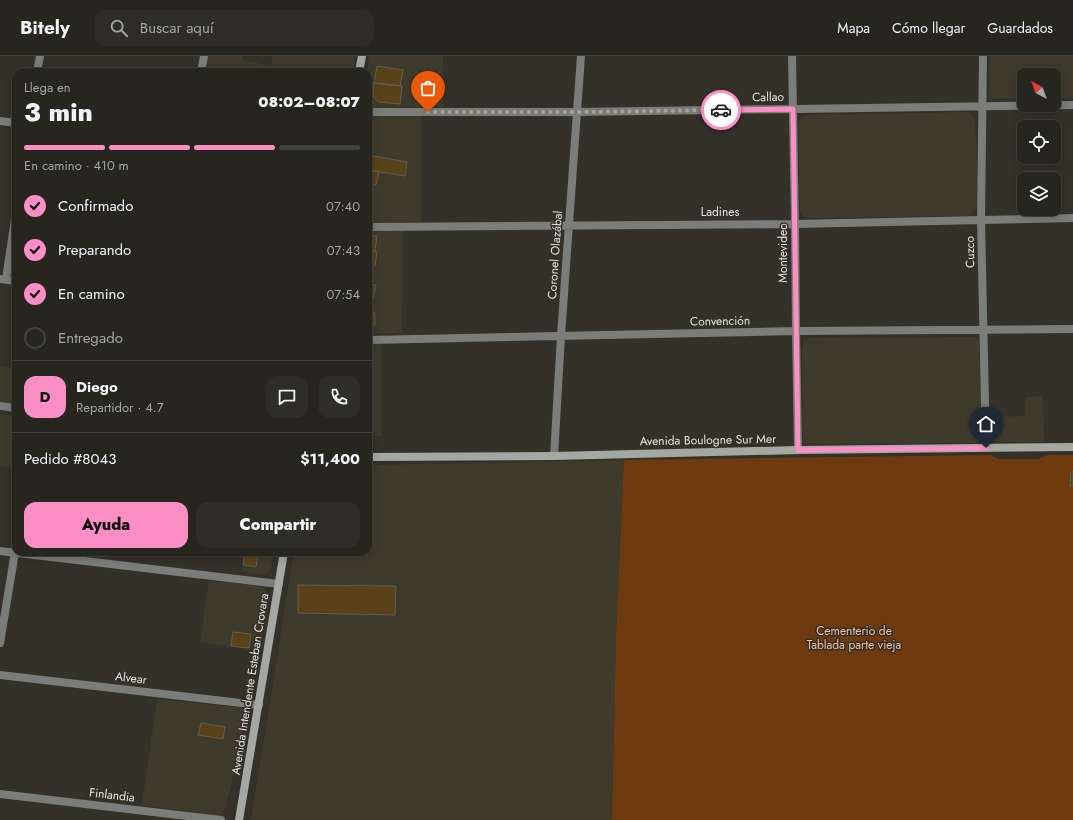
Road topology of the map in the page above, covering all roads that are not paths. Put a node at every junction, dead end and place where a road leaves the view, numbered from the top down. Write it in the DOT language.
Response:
graph roads {
  1 [pos="40,56"];
  2 [pos="204,56"];
  3 [pos="362,56"];
  4 [pos="581,56"];
  5 [pos="792,56"];
  6 [pos="983,56"];
  7 [pos="38,68"];
  8 [pos="202,68"];
  9 [pos="360,68"];
  10 [pos="1073,105"];
  11 [pos="983,107"];
  12 [pos="793,109"];
  13 [pos="372,112"];
  14 [pos="577,112"];
  15 [pos="0,121"];
  16 [pos="12,122"];
  17 [pos="1073,218"];
  18 [pos="982,221"];
  19 [pos="795,224"];
  20 [pos="569,225"];
  21 [pos="372,227"];
  22 [pos="12,233"];
  23 [pos="3,279"];
  24 [pos="1073,329"];
  25 [pos="983,330"];
  26 [pos="796,331"];
  27 [pos="560,336"];
  28 [pos="372,340"];
  29 [pos="0,406"];
  30 [pos="12,408"];
  31 [pos="1073,447"];
  32 [pos="986,448"];
  33 [pos="798,450"];
  34 [pos="554,456"];
  35 [pos="372,457"];
  36 [pos="12,550"];
  37 [pos="0,551"];
  38 [pos="14,556"];
  39 [pos="62,556"];
  40 [pos="283,556"];
  41 [pos="279,584"];
  42 [pos="0,643"];
  43 [pos="0,675"];
  44 [pos="258,705"];
  45 [pos="0,794"];
  46 [pos="221,820"];
  47 [pos="240,820"];
  1 -- 7 [label="street"];
  2 -- 8 [label="street"];
  3 -- 9 [label="main road"];
  4 -- 14 [label="street, Coronel Olazábal"];
  5 -- 12 [label="street, Montevideo"];
  6 -- 11 [label="street, Cuzco"];
  10 -- 11 [label="street, Callao"];
  11 -- 12 [label="street, Callao"];
  11 -- 18 [label="street, Cuzco"];
  12 -- 14 [label="street, Callao"];
  12 -- 19 [label="street, Montevideo"];
  13 -- 14 [label="street, Callao"];
  14 -- 20 [label="street, Coronel Olazábal"];
  15 -- 16 [label="street"];
  17 -- 18 [label="street, Ladines"];
  18 -- 19 [label="street, Ladines"];
  18 -- 25 [label="street, Cuzco"];
  19 -- 20 [label="street, Ladines"];
  19 -- 26 [label="street, Montevideo"];
  20 -- 21 [label="street, Ladines"];
  20 -- 27 [label="street, Coronel Olazábal"];
  22 -- 23 [label="street"];
  24 -- 25 [label="street, Convención"];
  25 -- 26 [label="street, Convención"];
  25 -- 32 [label="street, Cuzco"];
  26 -- 27 [label="street, Convención"];
  26 -- 33 [label="street, Montevideo"];
  27 -- 28 [label="street, Convención"];
  27 -- 34 [label="street, Coronel Olazábal"];
  29 -- 30 [label="street"];
  31 -- 32 [label="main road, Avenida Boulogne Sur Mer"];
  32 -- 33 [label="main road, Avenida Boulogne Sur Mer"];
  33 -- 34 [label="main road, Avenida Boulogne Sur Mer"];
  34 -- 35 [label="main road, Avenida Boulogne Sur Mer"];
  36 -- 37 [label="street"];
  38 -- 42 [label="street"];
  39 -- 41 [label="street"];
  40 -- 41 [label="main road, Avenida Intendente Esteban Crovara"];
  41 -- 44 [label="main road, Avenida Intendente Esteban Crovara"];
  43 -- 44 [label="street, Alvear"];
  44 -- 47 [label="main road, Avenida Intendente Esteban Crovara"];
  45 -- 46 [label="street, Finlandia"];
}
